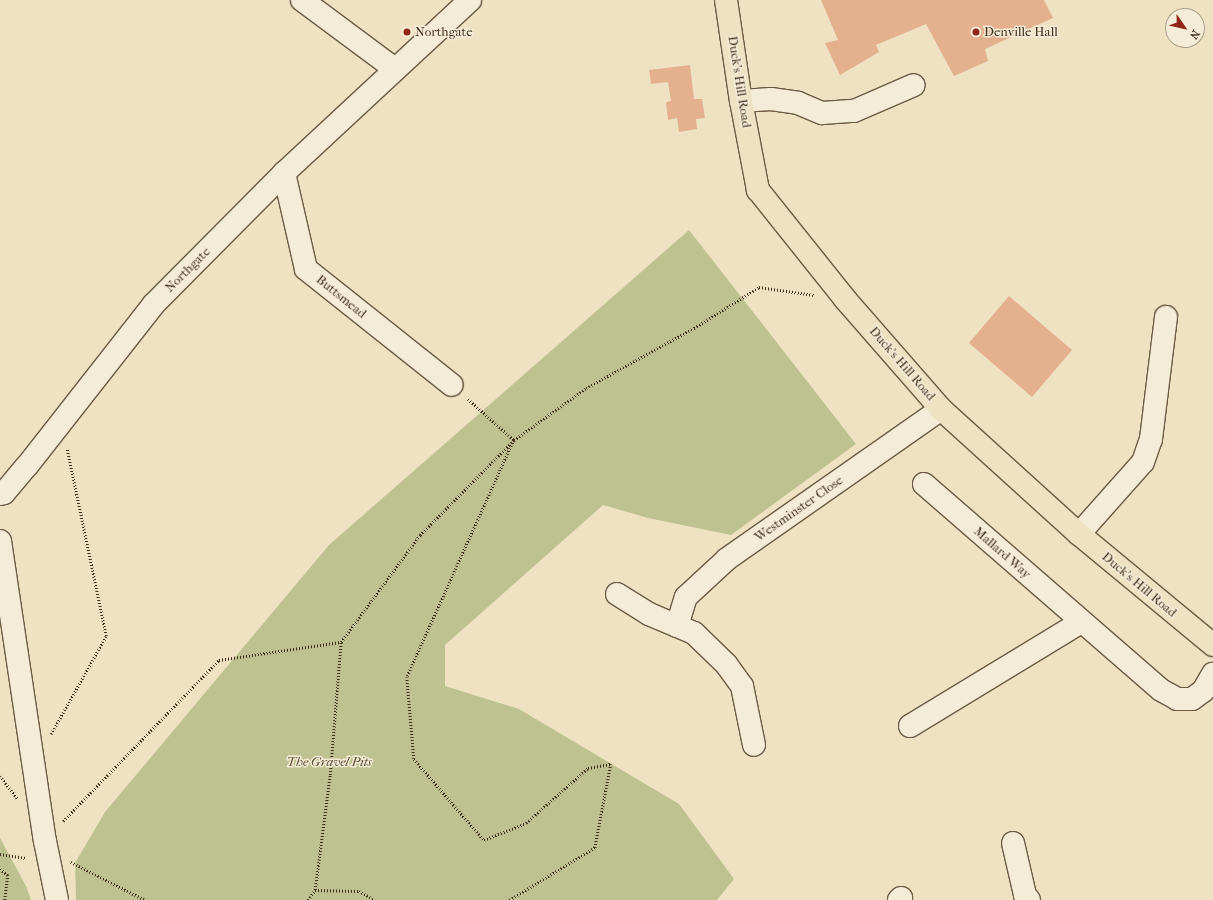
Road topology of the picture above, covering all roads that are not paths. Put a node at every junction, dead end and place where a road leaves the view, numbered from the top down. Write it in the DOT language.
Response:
graph roads {
  1 [pos="302,0"];
  2 [pos="470,0"];
  3 [pos="726,0"];
  4 [pos="396,69"];
  5 [pos="914,85"];
  6 [pos="741,101"];
  7 [pos="284,173"];
  8 [pos="1166,317"];
  9 [pos="452,385"];
  10 [pos="941,409"];
  11 [pos="924,484"];
  12 [pos="0,494"];
  13 [pos="1079,534"];
  14 [pos="0,541"];
  15 [pos="617,594"];
  16 [pos="1081,622"];
  17 [pos="677,626"];
  18 [pos="1213,645"];
  19 [pos="1213,674"];
  20 [pos="910,726"];
  21 [pos="754,745"];
  22 [pos="1013,843"];
  23 [pos="57,900"];
  24 [pos="1029,900"];
  1 -- 4 [label="street"];
  2 -- 4 [label="street, Northgate"];
  3 -- 6 [label="main road, Duck's Hill Road"];
  4 -- 7 [label="street, Northgate"];
  5 -- 6 [label="street"];
  6 -- 10 [label="main road, Duck's Hill Road"];
  7 -- 9 [label="street, Buttsmead"];
  7 -- 12 [label="street, Northgate"];
  8 -- 13 [label="street"];
  10 -- 13 [label="main road, Duck's Hill Road"];
  10 -- 17 [label="street, Westminster Close"];
  11 -- 16 [label="street, Mallard Way"];
  13 -- 18 [label="main road, Duck's Hill Road"];
  14 -- 23 [label="street"];
  15 -- 17 [label="street"];
  16 -- 19 [label="street, Mallard Way"];
  16 -- 20 [label="street"];
  17 -- 21 [label="street"];
  22 -- 24 [label="street"];
}
